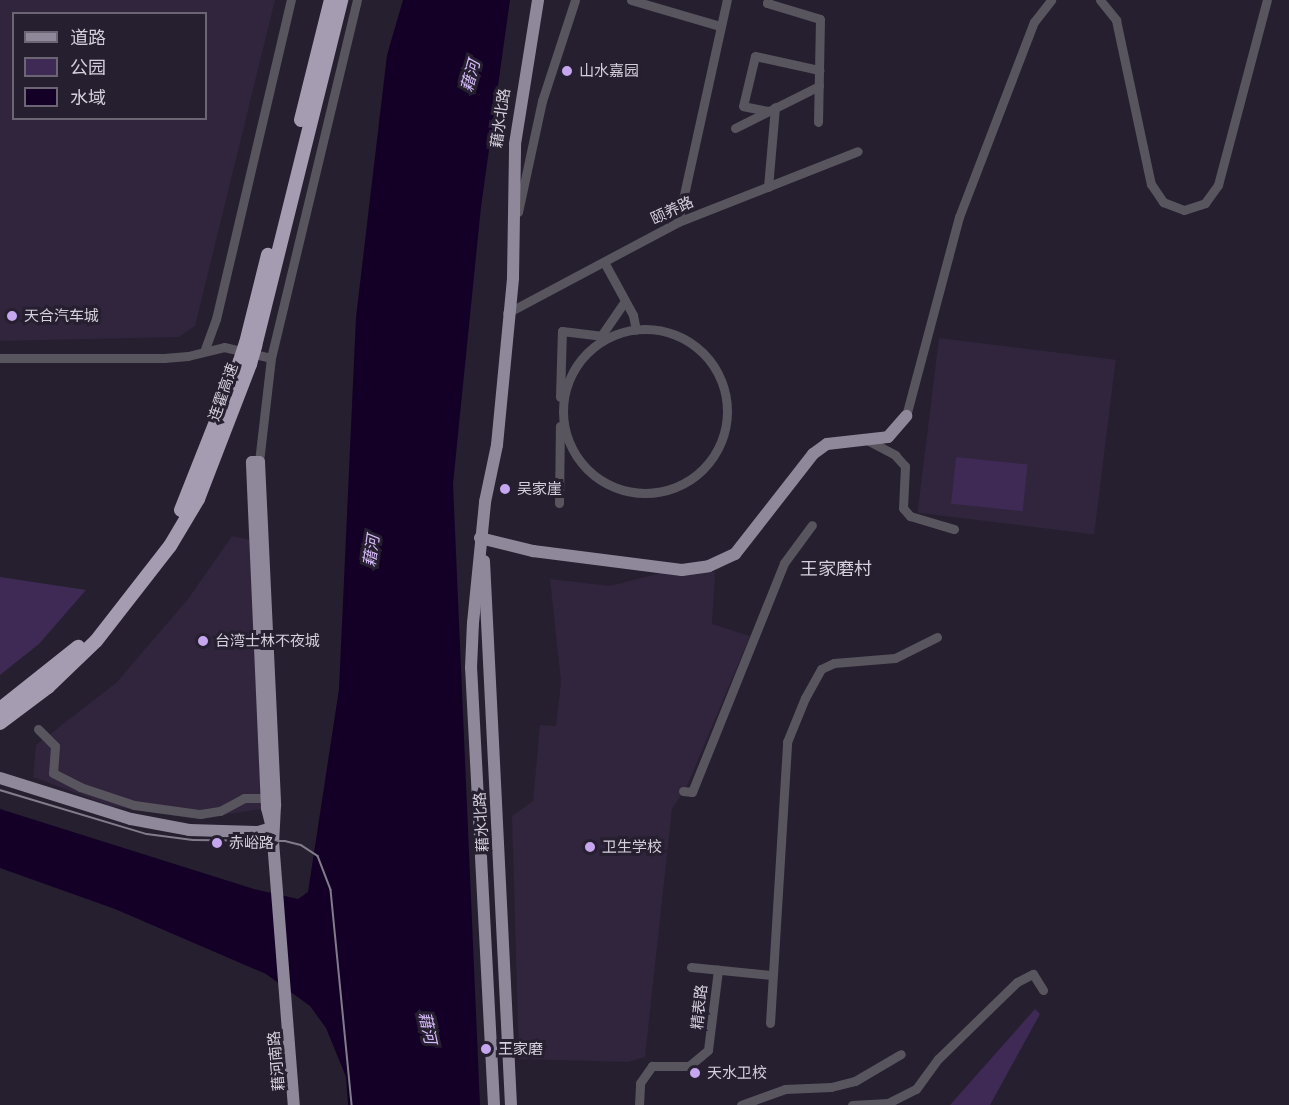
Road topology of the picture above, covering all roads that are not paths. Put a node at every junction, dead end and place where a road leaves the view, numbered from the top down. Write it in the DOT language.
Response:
graph roads {
  1 [pos="291,0"];
  2 [pos="331,0"];
  3 [pos="341,0"];
  4 [pos="357,0"];
  5 [pos="536,0"];
  6 [pos="576,0"];
  7 [pos="631,0"];
  8 [pos="727,0"];
  9 [pos="768,0"];
  10 [pos="1051,0"];
  11 [pos="1100,0"];
  12 [pos="1267,0"];
  13 [pos="720,26"];
  14 [pos="819,70"];
  15 [pos="819,86"];
  16 [pos="772,109"];
  17 [pos="818,122"];
  18 [pos="735,128"];
  19 [pos="858,151"];
  20 [pos="768,187"];
  21 [pos="517,217"];
  22 [pos="678,222"];
  23 [pos="604,262"];
  24 [pos="513,278"];
  25 [pos="625,301"];
  26 [pos="507,314"];
  27 [pos="636,330"];
  28 [pos="250,344"];
  29 [pos="204,349"];
  30 [pos="0,358"];
  31 [pos="271,358"];
  32 [pos="906,416"];
  33 [pos="869,441"];
  34 [pos="260,462"];
  35 [pos="559,503"];
  36 [pos="812,525"];
  37 [pos="954,529"];
  38 [pos="480,538"];
  39 [pos="937,637"];
  40 [pos="2,717"];
  41 [pos="38,729"];
  42 [pos="0,778"];
  43 [pos="683,791"];
  44 [pos="266,798"];
  45 [pos="272,828"];
  46 [pos="691,967"];
  47 [pos="718,970"];
  48 [pos="771,975"];
  49 [pos="1043,990"];
  50 [pos="770,1023"];
  51 [pos="901,1054"];
  52 [pos="294,1105"];
  53 [pos="494,1105"];
  54 [pos="511,1105"];
  55 [pos="639,1105"];
  56 [pos="741,1105"];
  57 [pos="852,1105"];
  1 -- 29 [label="street"];
  2 -- 28 [label="highway, 连霍高速"];
  3 -- 28 [label="highway, 连霍高速"];
  4 -- 31 [label="street"];
  5 -- 21 [label="main road, 藉水北路"];
  5 -- 24 [label="main road, 藉水北路"];
  6 -- 21 [label="street"];
  7 -- 13 [label="street"];
  8 -- 13 [label="street"];
  9 -- 14 [label="street"];
  10 -- 32 [label="street"];
  11 -- 12 [label="street"];
  13 -- 22 [label="street"];
  14 -- 15 [label="street"];
  14 -- 16 [label="street"];
  15 -- 16 [label="street"];
  15 -- 17 [label="street"];
  16 -- 18 [label="street"];
  16 -- 20 [label="street"];
  19 -- 20 [label="street, 颐养路"];
  20 -- 22 [label="street, 颐养路"];
  21 -- 24 [label="main road, 藉水北路"];
  22 -- 23 [label="street, 颐养路"];
  23 -- 25 [label="street"];
  23 -- 26 [label="street, 颐养路"];
  24 -- 26 [label="main road, 藉水北路"];
  25 -- 27 [label="street"];
  25 -- 35 [label="street"];
  26 -- 38 [label="main road, 藉水北路"];
  27 -- 27 [label="street"];
  28 -- 40 [label="highway, 连霍高速, bridge"];
  29 -- 30 [label="street"];
  29 -- 31 [label="street"];
  31 -- 34 [label="street"];
  32 -- 33 [label="main road"];
  33 -- 37 [label="street"];
  33 -- 38 [label="main road"];
  34 -- 44 [label="main road"];
  34 -- 45 [label="main road"];
  36 -- 43 [label="street"];
  38 -- 53 [label="main road, 藉水北路"];
  38 -- 54 [label="main road, 藉水北路"];
  39 -- 48 [label="street"];
  41 -- 44 [label="street"];
  42 -- 45 [label="main road"];
  44 -- 45 [label="main road"];
  45 -- 52 [label="main road, 藉河南路"];
  46 -- 47 [label="street"];
  47 -- 48 [label="street"];
  47 -- 55 [label="street, 精表路"];
  48 -- 50 [label="street"];
  49 -- 57 [label="street"];
  51 -- 56 [label="street"];
}
